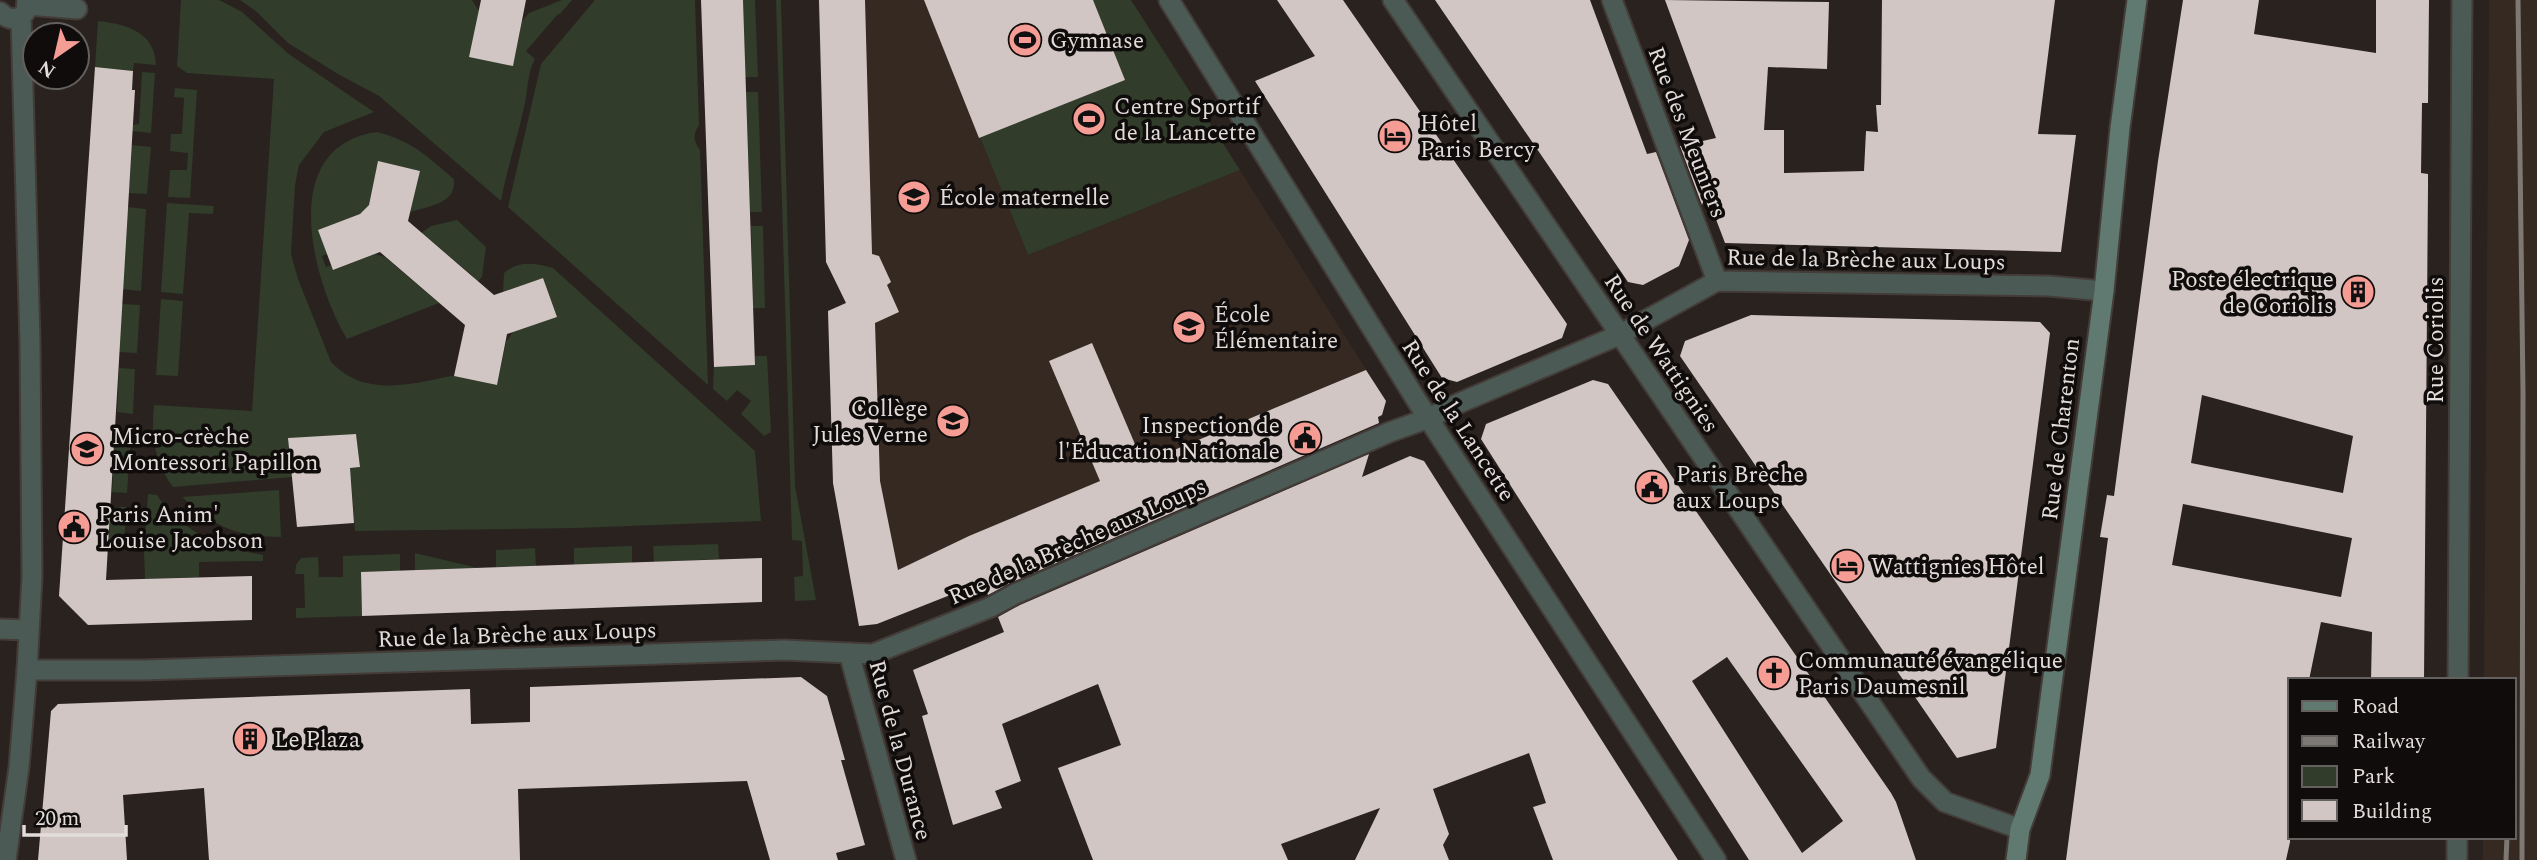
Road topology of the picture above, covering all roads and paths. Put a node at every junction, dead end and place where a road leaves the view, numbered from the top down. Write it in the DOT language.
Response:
graph roads {
  1 [pos="1169,0"];
  2 [pos="1393,0"];
  3 [pos="1612,0"];
  4 [pos="2137,0"];
  5 [pos="2462,0"];
  6 [pos="25,7"];
  7 [pos="77,9"];
  8 [pos="0,12"];
  9 [pos="1717,281"];
  10 [pos="2104,291"];
  11 [pos="1619,335"];
  12 [pos="1429,418"];
  13 [pos="0,629"];
  14 [pos="29,630"];
  15 [pos="849,653"];
  16 [pos="27,670"];
  17 [pos="2458,678"];
  18 [pos="2020,829"];
  19 [pos="2457,839"];
  20 [pos="6,860"];
  21 [pos="906,860"];
  22 [pos="1716,860"];
  23 [pos="2016,860"];
  24 [pos="2456,860"];
  1 -- 12 [label="street, Rue de la Lancette"];
  2 -- 11 [label="street, Rue de Wattignies"];
  3 -- 9 [label="street, Rue des Meuniers"];
  4 -- 10 [label="main road, Rue de Charenton"];
  5 -- 17 [label="street, Rue Coriolis"];
  6 -- 7 [label="street"];
  6 -- 8 [label="street"];
  6 -- 14 [label="street"];
  9 -- 10 [label="street, Rue de la Brèche aux Loups"];
  9 -- 11 [label="street, Rue de la Brèche aux Loups"];
  10 -- 18 [label="main road, Rue de Charenton"];
  11 -- 12 [label="street, Rue de la Brèche aux Loups"];
  11 -- 18 [label="street, Rue de Wattignies"];
  12 -- 15 [label="street, Rue de la Brèche aux Loups"];
  12 -- 22 [label="street, Rue de la Lancette"];
  13 -- 14 [label="street"];
  14 -- 16 [label="street"];
  15 -- 16 [label="street, Rue de la Brèche aux Loups"];
  15 -- 21 [label="street, Rue de la Durance"];
  16 -- 20 [label="street"];
  18 -- 23 [label="main road, Rue de Charenton"];
  19 -- 24 [label="street"];
}
